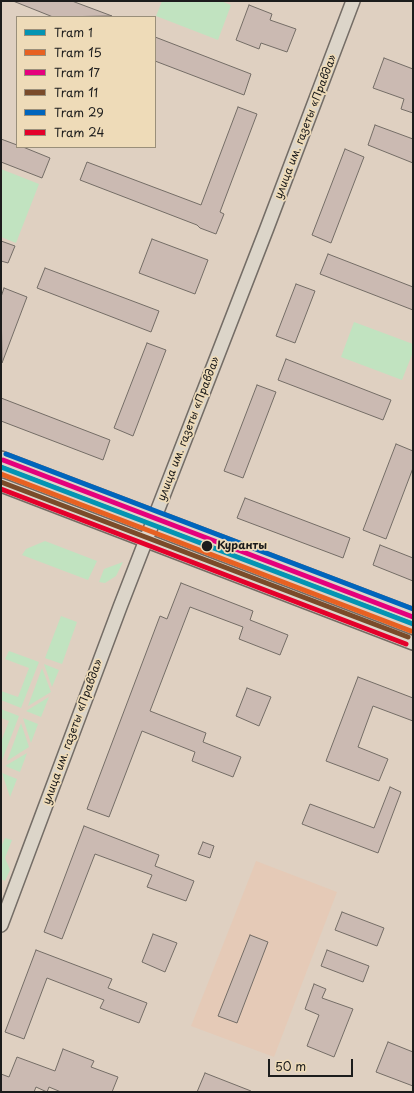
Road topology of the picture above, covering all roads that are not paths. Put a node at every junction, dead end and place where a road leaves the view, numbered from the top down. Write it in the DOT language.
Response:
graph roads {
  1 [pos="353,1"];
  2 [pos="1,458"];
  3 [pos="1,485"];
  4 [pos="156,517"];
  5 [pos="147,540"];
  6 [pos="413,615"];
  7 [pos="413,644"];
  8 [pos="1,925"];
  1 -- 4 [label="street, улица им. газеты «Правда»"];
  2 -- 4 [label="street"];
  3 -- 5 [label="street"];
  4 -- 5 [label="street, улица им. газеты «Правда»"];
  4 -- 6 [label="street"];
  5 -- 7 [label="street"];
  5 -- 8 [label="street, улица им. газеты «Правда»"];
}
